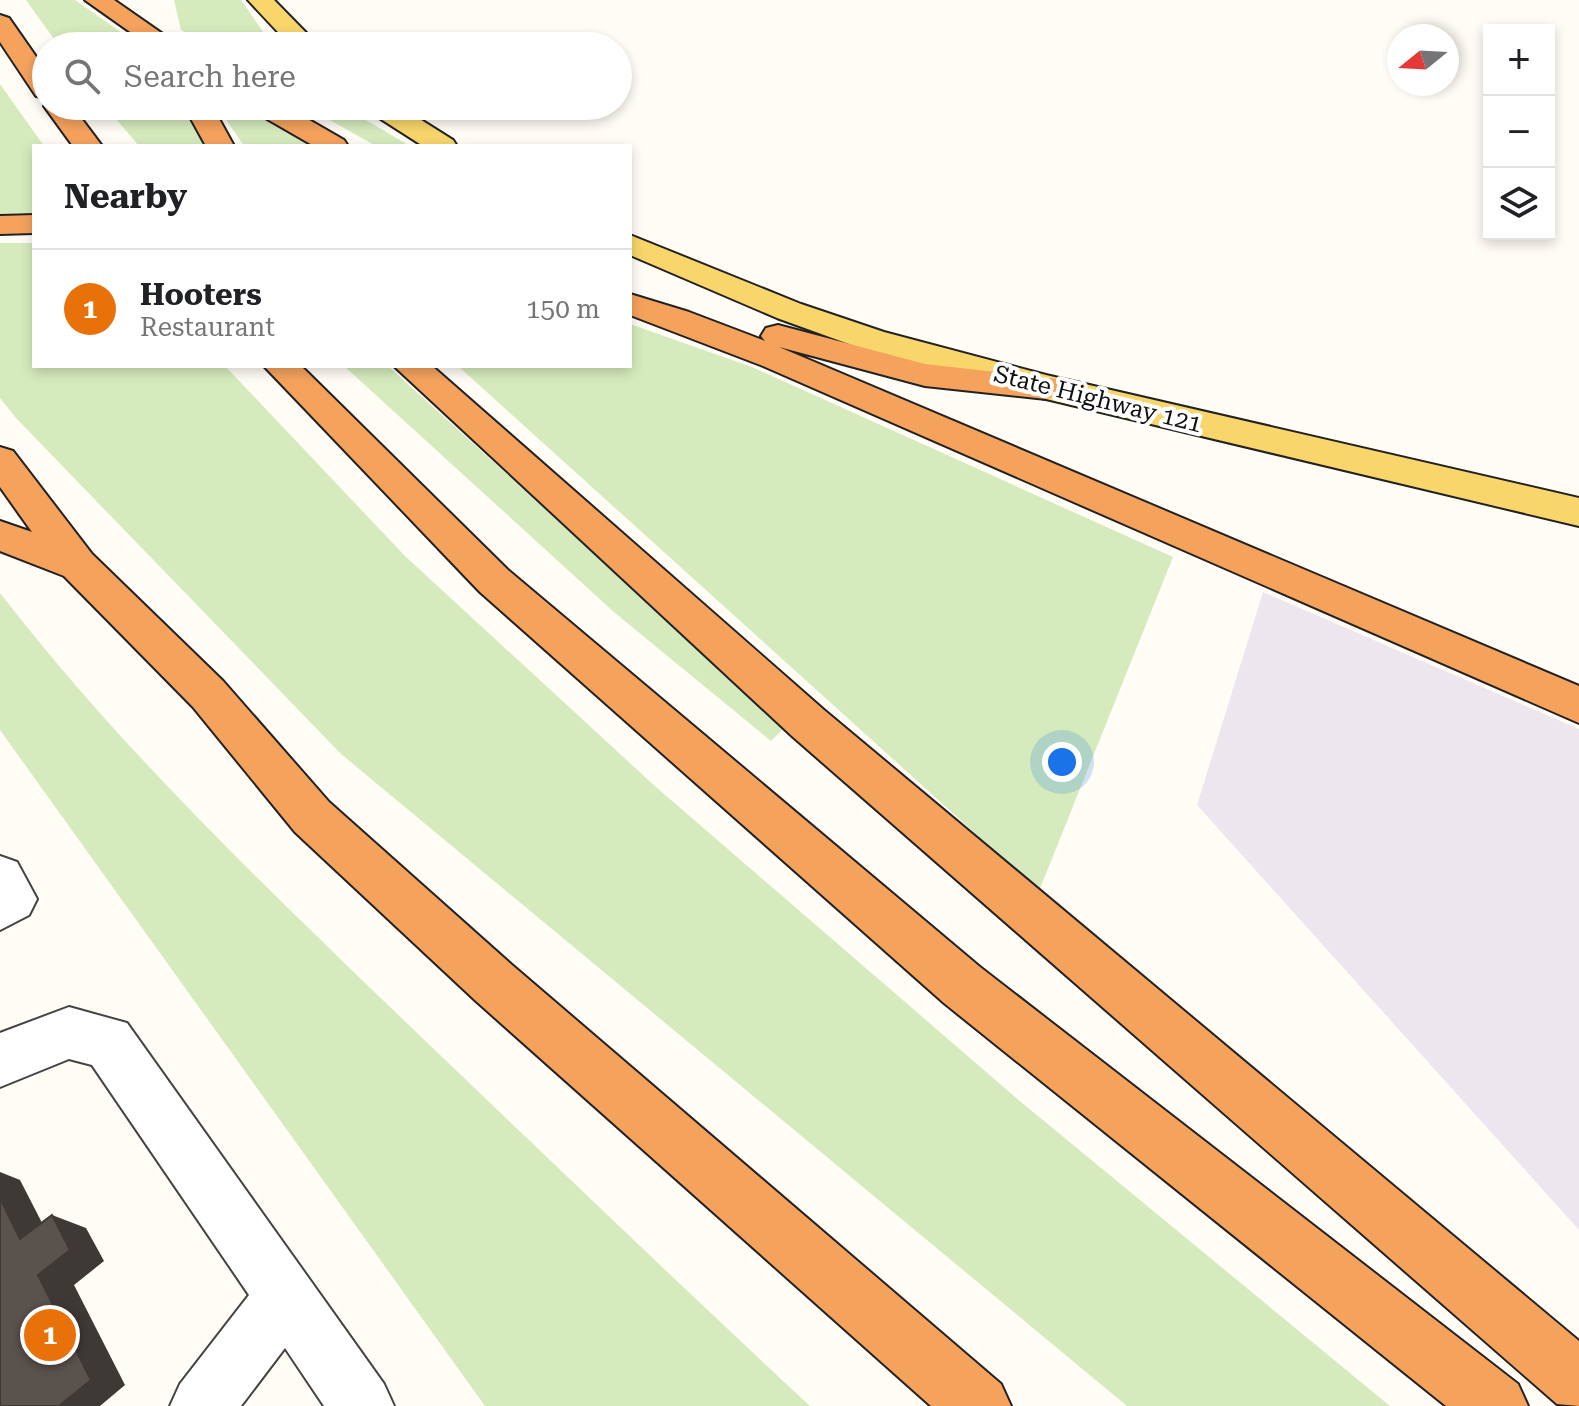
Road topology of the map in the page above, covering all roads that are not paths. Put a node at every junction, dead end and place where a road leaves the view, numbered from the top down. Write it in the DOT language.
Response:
graph roads {
  1 [pos="97,0"];
  2 [pos="260,0"];
  3 [pos="161,14"];
  4 [pos="0,23"];
  5 [pos="144,32"];
  6 [pos="168,32"];
  7 [pos="292,32"];
  8 [pos="32,70"];
  9 [pos="68,120"];
  10 [pos="206,120"];
  11 [pos="289,120"];
  12 [pos="402,120"];
  13 [pos="86,144"];
  14 [pos="219,144"];
  15 [pos="331,144"];
  16 [pos="440,144"];
  17 [pos="32,224"];
  18 [pos="0,225"];
  19 [pos="632,245"];
  20 [pos="632,286"];
  21 [pos="632,305"];
  22 [pos="283,368"];
  23 [pos="413,368"];
  24 [pos="1046,387"];
  25 [pos="0,460"];
  26 [pos="1579,512"];
  27 [pos="0,535"];
  28 [pos="78,565"];
  29 [pos="1579,705"];
  30 [pos="0,878"];
  31 [pos="0,907"];
  32 [pos="0,1060"];
  33 [pos="286,1297"];
  34 [pos="1579,1382"];
  35 [pos="202,1406"];
  36 [pos="362,1406"];
  37 [pos="979,1406"];
  38 [pos="1496,1406"];
  1 -- 5 [label="highway"];
  2 -- 7 [label="main road"];
  3 -- 6 [label="highway"];
  4 -- 8 [label="highway"];
  9 -- 13 [label="highway"];
  10 -- 14 [label="highway"];
  11 -- 15 [label="highway"];
  12 -- 16 [label="main road"];
  17 -- 18 [label="highway"];
  19 -- 24 [label="main road, State Highway 121"];
  20 -- 24 [label="highway"];
  21 -- 29 [label="highway"];
  22 -- 38 [label="highway"];
  23 -- 34 [label="highway"];
  24 -- 26 [label="main road, State Highway 121"];
  25 -- 28 [label="highway"];
  27 -- 28 [label="highway"];
  28 -- 37 [label="highway"];
  30 -- 31 [label="lane"];
  32 -- 33 [label="lane"];
  33 -- 35 [label="lane"];
  33 -- 36 [label="lane"];
}
